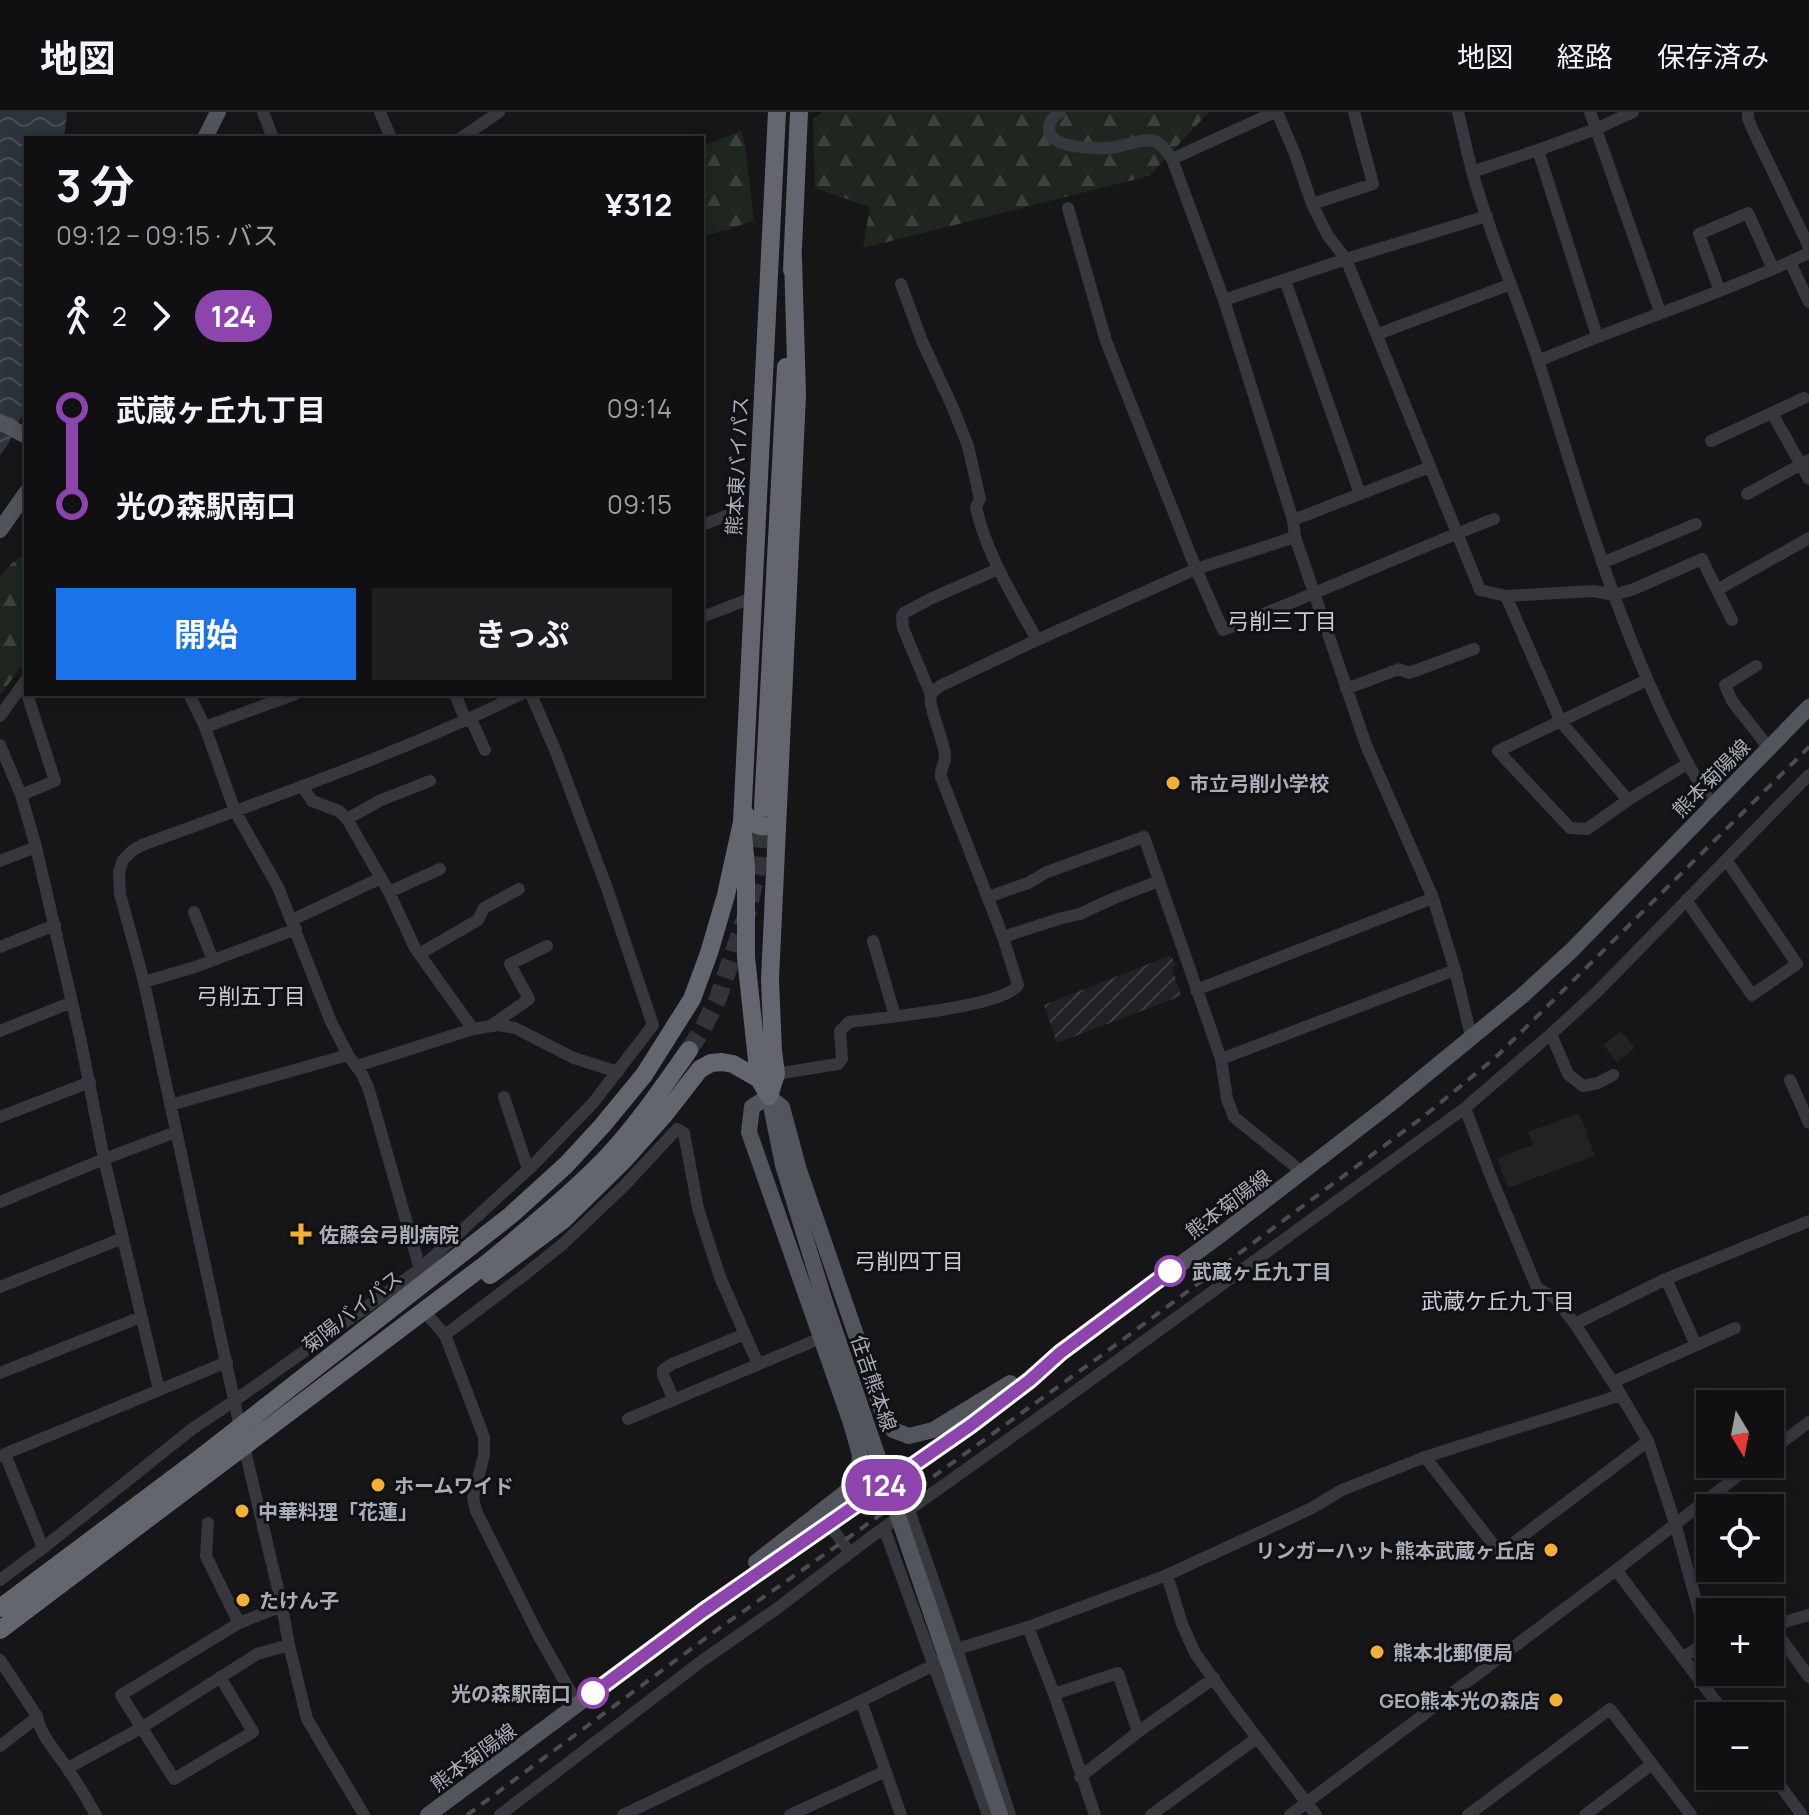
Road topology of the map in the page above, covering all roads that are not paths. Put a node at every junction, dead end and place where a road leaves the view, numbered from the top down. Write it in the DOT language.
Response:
graph roads {
  1 [pos="218,112"];
  2 [pos="263,112"];
  3 [pos="380,112"];
  4 [pos="499,112"];
  5 [pos="777,112"];
  6 [pos="799,112"];
  7 [pos="1060,112"];
  8 [pos="1276,112"];
  9 [pos="1354,112"];
  10 [pos="1458,112"];
  11 [pos="1590,112"];
  12 [pos="1633,112"];
  13 [pos="1748,112"];
  14 [pos="1596,129"];
  15 [pos="206,136"];
  16 [pos="272,136"];
  17 [pos="390,136"];
  18 [pos="470,136"];
  19 [pos="1538,150"];
  20 [pos="1172,159"];
  21 [pos="1472,172"];
  22 [pos="1312,204"];
  23 [pos="1068,208"];
  24 [pos="1487,216"];
  25 [pos="1809,250"];
  26 [pos="1346,259"];
  27 [pos="1790,262"];
  28 [pos="1773,269"];
  29 [pos="1285,280"];
  30 [pos="901,284"];
  31 [pos="1511,284"];
  32 [pos="1719,289"];
  33 [pos="1224,300"];
  34 [pos="1809,302"];
  35 [pos="1660,312"];
  36 [pos="1378,334"];
  37 [pos="1597,336"];
  38 [pos="1538,361"];
  39 [pos="1804,398"];
  40 [pos="1772,413"];
  41 [pos="0,422"];
  42 [pos="24,435"];
  43 [pos="1711,441"];
  44 [pos="1805,462"];
  45 [pos="1430,467"];
  46 [pos="1809,479"];
  47 [pos="1360,494"];
  48 [pos="1747,494"];
  49 [pos="24,496"];
  50 [pos="726,516"];
  51 [pos="1494,519"];
  52 [pos="1293,520"];
  53 [pos="704,524"];
  54 [pos="1696,524"];
  55 [pos="0,530"];
  56 [pos="1456,534"];
  57 [pos="1295,537"];
  58 [pos="1809,538"];
  59 [pos="1602,563"];
  60 [pos="998,569"];
  61 [pos="1196,569"];
  62 [pos="1717,590"];
  63 [pos="1314,595"];
  64 [pos="1614,595"];
  65 [pos="1506,596"];
  66 [pos="752,598"];
  67 [pos="704,616"];
  68 [pos="1732,620"];
  69 [pos="1037,640"];
  70 [pos="1474,649"];
  71 [pos="1756,666"];
  72 [pos="1647,680"];
  73 [pos="24,689"];
  74 [pos="1346,689"];
  75 [pos="931,695"];
  76 [pos="29,696"];
  77 [pos="190,696"];
  78 [pos="290,696"];
  79 [pos="456,696"];
  80 [pos="517,696"];
  81 [pos="532,696"];
  82 [pos="1809,707"];
  83 [pos="0,716"];
  84 [pos="468,720"];
  85 [pos="1561,722"];
  86 [pos="205,727"];
  87 [pos="0,745"];
  88 [pos="1769,748"];
  89 [pos="485,750"];
  90 [pos="1687,764"];
  91 [pos="1809,775"];
  92 [pos="430,781"];
  93 [pos="302,786"];
  94 [pos="21,795"];
  95 [pos="1628,800"];
  96 [pos="1712,805"];
  97 [pos="235,811"];
  98 [pos="770,812"];
  99 [pos="742,817"];
  100 [pos="347,819"];
  101 [pos="36,847"];
  102 [pos="0,861"];
  103 [pos="1727,861"];
  104 [pos="440,869"];
  105 [pos="381,878"];
  106 [pos="1159,881"];
  107 [pos="519,889"];
  108 [pos="389,892"];
  109 [pos="988,897"];
  110 [pos="1433,898"];
  111 [pos="1686,900"];
  112 [pos="194,912"];
  113 [pos="55,925"];
  114 [pos="294,925"];
  115 [pos="746,928"];
  116 [pos="1003,937"];
  117 [pos="873,941"];
  118 [pos="547,946"];
  119 [pos="0,947"];
  120 [pos="771,952"];
  121 [pos="709,953"];
  122 [pos="419,954"];
  123 [pos="213,960"];
  124 [pos="1455,970"];
  125 [pos="144,982"];
  126 [pos="1196,990"];
  127 [pos="72,1002"];
  128 [pos="895,1016"];
  129 [pos="492,1025"];
  130 [pos="473,1029"];
  131 [pos="0,1031"];
  132 [pos="1551,1034"];
  133 [pos="1471,1036"];
  134 [pos="689,1050"];
  135 [pos="348,1055"];
  136 [pos="1221,1059"];
  137 [pos="357,1066"];
  138 [pos="618,1072"];
  139 [pos="1613,1075"];
  140 [pos="768,1077"];
  141 [pos="1790,1080"];
  142 [pos="90,1082"];
  143 [pos="769,1096"];
  144 [pos="504,1097"];
  145 [pos="170,1105"];
  146 [pos="1465,1108"];
  147 [pos="0,1117"];
  148 [pos="1809,1123"];
  149 [pos="176,1132"];
  150 [pos="104,1159"];
  151 [pos="528,1169"];
  152 [pos="1302,1172"];
  153 [pos="0,1202"];
  154 [pos="1809,1221"];
  155 [pos="123,1238"];
  156 [pos="420,1269"];
  157 [pos="1666,1279"];
  158 [pos="0,1287"];
  159 [pos="141,1317"];
  160 [pos="431,1319"];
  161 [pos="1575,1324"];
  162 [pos="1735,1328"];
  163 [pos="745,1334"];
  164 [pos="445,1335"];
  165 [pos="821,1338"];
  166 [pos="1696,1345"];
  167 [pos="1060,1353"];
  168 [pos="227,1362"];
  169 [pos="758,1364"];
  170 [pos="0,1373"];
  171 [pos="1613,1382"];
  172 [pos="325,1385"];
  173 [pos="159,1390"];
  174 [pos="1621,1395"];
  175 [pos="674,1400"];
  176 [pos="234,1401"];
  177 [pos="628,1419"];
  178 [pos="1809,1422"];
  179 [pos="240,1427"];
  180 [pos="1648,1441"];
  181 [pos="1784,1441"];
  182 [pos="244,1446"];
  183 [pos="2,1455"];
  184 [pos="1425,1457"];
  185 [pos="1734,1478"];
  186 [pos="909,1510"];
  187 [pos="208,1523"];
  188 [pos="1675,1523"];
  189 [pos="829,1524"];
  190 [pos="884,1528"];
  191 [pos="43,1548"];
  192 [pos="850,1553"];
  193 [pos="1616,1570"];
  194 [pos="1167,1575"];
  195 [pos="0,1580"];
  196 [pos="1696,1598"];
  197 [pos="282,1606"];
  198 [pos="0,1608"];
  199 [pos="702,1612"];
  200 [pos="1809,1615"];
  201 [pos="1784,1622"];
  202 [pos="239,1623"];
  203 [pos="1028,1627"];
  204 [pos="0,1630"];
  205 [pos="1784,1643"];
  206 [pos="289,1645"];
  207 [pos="957,1649"];
  208 [pos="1696,1649"];
  209 [pos="1683,1657"];
  210 [pos="0,1660"];
  211 [pos="934,1665"];
  212 [pos="220,1677"];
  213 [pos="1809,1677"];
  214 [pos="1214,1678"];
  215 [pos="1054,1694"];
  216 [pos="861,1701"];
  217 [pos="1717,1702"];
  218 [pos="578,1705"];
  219 [pos="36,1718"];
  220 [pos="141,1728"];
  221 [pos="1138,1732"];
  222 [pos="1257,1738"];
  223 [pos="0,1746"];
  224 [pos="1652,1764"];
  225 [pos="68,1768"];
  226 [pos="886,1771"];
  227 [pos="1080,1777"];
  228 [pos="1783,1790"];
  229 [pos="1307,1802"];
  230 [pos="96,1815"];
  231 [pos="364,1815"];
  232 [pos="428,1815"];
  233 [pos="500,1815"];
  234 [pos="623,1815"];
  235 [pos="790,1815"];
  236 [pos="901,1815"];
  237 [pos="988,1815"];
  238 [pos="1000,1815"];
  239 [pos="1010,1815"];
  240 [pos="1095,1815"];
  241 [pos="1151,1815"];
  242 [pos="1290,1815"];
  243 [pos="1316,1815"];
  244 [pos="1468,1815"];
  245 [pos="1585,1815"];
  246 [pos="1691,1815"];
  247 [pos="1802,1815"];
  1 -- 15 [label="main road"];
  2 -- 16 [label="street"];
  3 -- 17 [label="street"];
  4 -- 18 [label="street"];
  5 -- 66 [label="highway, 熊本東バイパス"];
  6 -- 98 [label="highway"];
  7 -- 20 [label="street"];
  8 -- 20 [label="street"];
  8 -- 22 [label="street"];
  9 -- 22 [label="street"];
  10 -- 21 [label="street"];
  11 -- 14 [label="street"];
  12 -- 14 [label="street"];
  13 -- 25 [label="street"];
  14 -- 19 [label="street"];
  14 -- 35 [label="street"];
  19 -- 21 [label="street"];
  19 -- 37 [label="street"];
  20 -- 33 [label="street"];
  21 -- 24 [label="street"];
  22 -- 26 [label="street"];
  23 -- 61 [label="street"];
  24 -- 26 [label="street"];
  24 -- 31 [label="street"];
  25 -- 27 [label="street"];
  26 -- 29 [label="street"];
  26 -- 36 [label="street"];
  27 -- 28 [label="street"];
  27 -- 34 [label="street"];
  28 -- 32 [label="street"];
  28 -- 32 [label="street"];
  29 -- 33 [label="street"];
  29 -- 47 [label="street"];
  30 -- 60 [label="street"];
  31 -- 36 [label="street"];
  31 -- 38 [label="street"];
  32 -- 35 [label="street"];
  33 -- 52 [label="street"];
  35 -- 37 [label="street"];
  36 -- 45 [label="street"];
  37 -- 38 [label="street"];
  38 -- 59 [label="street"];
  39 -- 40 [label="street"];
  40 -- 43 [label="street"];
  40 -- 44 [label="street"];
  41 -- 42 [label="main road"];
  44 -- 46 [label="street"];
  44 -- 48 [label="street"];
  45 -- 47 [label="street"];
  45 -- 56 [label="street"];
  47 -- 52 [label="street"];
  49 -- 55 [label="main road"];
  50 -- 53 [label="street"];
  51 -- 56 [label="street"];
  52 -- 57 [label="street"];
  54 -- 59 [label="street"];
  56 -- 63 [label="street"];
  56 -- 65 [label="street"];
  57 -- 61 [label="street"];
  57 -- 63 [label="street"];
  58 -- 62 [label="street"];
  59 -- 64 [label="street"];
  60 -- 69 [label="street"];
  60 -- 75 [label="street"];
  61 -- 63 [label="street"];
  61 -- 69 [label="street"];
  62 -- 64 [label="street"];
  62 -- 68 [label="street"];
  63 -- 74 [label="street"];
  64 -- 65 [label="street"];
  64 -- 72 [label="street"];
  65 -- 85 [label="street"];
  66 -- 67 [label="street"];
  66 -- 99 [label="highway, 熊本東バイパス"];
  69 -- 75 [label="street"];
  70 -- 74 [label="street"];
  71 -- 88 [label="street"];
  72 -- 85 [label="street"];
  72 -- 90 [label="street"];
  73 -- 83 [label="street"];
  74 -- 110 [label="street"];
  75 -- 109 [label="street"];
  76 -- 94 [label="street"];
  77 -- 86 [label="street"];
  78 -- 86 [label="street"];
  79 -- 84 [label="street"];
  80 -- 84 [label="street"];
  81 -- 138 [label="street"];
  82 -- 88 [label="main road, 熊本菊陽線"];
  84 -- 89 [label="street"];
  84 -- 93 [label="street"];
  85 -- 95 [label="street"];
  85 -- 95 [label="street"];
  86 -- 97 [label="street"];
  87 -- 94 [label="street"];
  88 -- 96 [label="main road, 熊本菊陽線"];
  90 -- 95 [label="street"];
  90 -- 96 [label="street"];
  91 -- 103 [label="street"];
  92 -- 100 [label="street"];
  93 -- 97 [label="street"];
  93 -- 100 [label="street"];
  94 -- 101 [label="street"];
  96 -- 133 [label="main road, 熊本菊陽線"];
  97 -- 114 [label="street"];
  97 -- 125 [label="street"];
  98 -- 99 [label="highway"];
  98 -- 120 [label="highway"];
  99 -- 115 [label="highway"];
  99 -- 121 [label="highway, 菊陽バイパス"];
  100 -- 105 [label="street"];
  101 -- 102 [label="street"];
  101 -- 113 [label="street"];
  103 -- 111 [label="street"];
  103 -- 111 [label="street"];
  104 -- 108 [label="street"];
  105 -- 108 [label="street"];
  105 -- 114 [label="street"];
  106 -- 109 [label="street"];
  106 -- 116 [label="street"];
  106 -- 126 [label="street"];
  107 -- 122 [label="street"];
  108 -- 122 [label="street"];
  109 -- 116 [label="street"];
  110 -- 124 [label="street"];
  110 -- 126 [label="street"];
  111 -- 132 [label="street"];
  112 -- 123 [label="street"];
  113 -- 119 [label="street"];
  113 -- 127 [label="street"];
  114 -- 123 [label="street"];
  114 -- 135 [label="street"];
  115 -- 120 [label="highway"];
  115 -- 121 [label="highway"];
  115 -- 140 [label="highway"];
  116 -- 128 [label="street"];
  117 -- 128 [label="street"];
  118 -- 129 [label="street"];
  120 -- 140 [label="highway"];
  121 -- 179 [label="highway, 菊陽バイパス"];
  122 -- 130 [label="street"];
  123 -- 125 [label="street"];
  124 -- 133 [label="street"];
  124 -- 136 [label="street"];
  125 -- 145 [label="street"];
  126 -- 136 [label="street"];
  127 -- 131 [label="street"];
  127 -- 142 [label="street"];
  128 -- 140 [label="street"];
  129 -- 130 [label="street"];
  129 -- 138 [label="street"];
  130 -- 137 [label="street"];
  132 -- 139 [label="street"];
  132 -- 146 [label="street"];
  133 -- 152 [label="main road, 熊本菊陽線"];
  134 -- 172 [label="highway, 菊陽バイパス"];
  135 -- 137 [label="street"];
  135 -- 145 [label="street"];
  136 -- 152 [label="street"];
  137 -- 156 [label="street"];
  138 -- 151 [label="street"];
  140 -- 143 [label="highway"];
  140 -- 160 [label="highway"];
  141 -- 148 [label="street"];
  142 -- 147 [label="street"];
  142 -- 150 [label="street"];
  143 -- 165 [label="main road"];
  143 -- 167 [label="main road"];
  143 -- 238 [label="main road, 住吉熊本線"];
  144 -- 151 [label="street"];
  145 -- 149 [label="street"];
  146 -- 161 [label="street"];
  146 -- 186 [label="street"];
  149 -- 150 [label="street"];
  149 -- 168 [label="street"];
  150 -- 153 [label="street"];
  150 -- 155 [label="street"];
  151 -- 156 [label="street"];
  152 -- 167 [label="main road, 熊本菊陽線"];
  154 -- 157 [label="street"];
  155 -- 158 [label="street"];
  155 -- 159 [label="street"];
  156 -- 176 [label="street"];
  157 -- 161 [label="street"];
  157 -- 166 [label="street"];
  159 -- 170 [label="street"];
  159 -- 173 [label="street"];
  160 -- 164 [label="street"];
  160 -- 172 [label="highway"];
  161 -- 171 [label="street"];
  162 -- 166 [label="street"];
  163 -- 164 [label="street"];
  163 -- 169 [label="street"];
  163 -- 175 [label="street"];
  164 -- 218 [label="street"];
  165 -- 169 [label="street"];
  165 -- 199 [label="main road"];
  166 -- 171 [label="street"];
  167 -- 189 [label="main road, 熊本菊陽線"];
  168 -- 173 [label="street"];
  168 -- 176 [label="street"];
  169 -- 175 [label="street"];
  171 -- 174 [label="street"];
  172 -- 182 [label="highway, 菊陽バイパス"];
  173 -- 183 [label="street"];
  174 -- 180 [label="street"];
  174 -- 184 [label="street"];
  175 -- 177 [label="street"];
  176 -- 179 [label="street"];
  176 -- 191 [label="street"];
  178 -- 181 [label="street"];
  179 -- 182 [label="street"];
  179 -- 198 [label="highway, 菊陽バイパス"];
  180 -- 184 [label="street"];
  180 -- 188 [label="street"];
  182 -- 197 [label="street"];
  182 -- 204 [label="highway, 菊陽バイパス"];
  183 -- 191 [label="street"];
  184 -- 194 [label="street"];
  185 -- 188 [label="street"];
  186 -- 190 [label="street"];
  186 -- 207 [label="street"];
  187 -- 202 [label="street"];
  188 -- 193 [label="street"];
  188 -- 196 [label="street"];
  189 -- 192 [label="street"];
  189 -- 199 [label="main road, 熊本菊陽線"];
  190 -- 192 [label="street"];
  190 -- 211 [label="street"];
  191 -- 195 [label="street"];
  192 -- 233 [label="street"];
  193 -- 209 [label="street"];
  193 -- 229 [label="street"];
  194 -- 203 [label="street"];
  194 -- 214 [label="street"];
  197 -- 202 [label="street"];
  197 -- 206 [label="street"];
  199 -- 218 [label="main road, 熊本菊陽線"];
  200 -- 201 [label="street"];
  202 -- 220 [label="street"];
  203 -- 207 [label="street"];
  203 -- 215 [label="street"];
  205 -- 213 [label="street"];
  206 -- 212 [label="street"];
  206 -- 231 [label="street"];
  207 -- 211 [label="street"];
  207 -- 239 [label="street"];
  208 -- 209 [label="street"];
  209 -- 217 [label="street"];
  210 -- 219 [label="street"];
  211 -- 216 [label="street"];
  211 -- 237 [label="street"];
  212 -- 220 [label="street"];
  212 -- 220 [label="street"];
  214 -- 221 [label="street"];
  214 -- 222 [label="street"];
  215 -- 221 [label="street"];
  215 -- 227 [label="street"];
  216 -- 226 [label="street"];
  216 -- 234 [label="street"];
  218 -- 232 [label="main road, 熊本菊陽線"];
  219 -- 223 [label="street"];
  219 -- 225 [label="street"];
  220 -- 225 [label="street"];
  221 -- 227 [label="street"];
  222 -- 229 [label="street"];
  222 -- 241 [label="street"];
  224 -- 244 [label="street"];
  224 -- 245 [label="street"];
  224 -- 246 [label="street"];
  225 -- 230 [label="street"];
  226 -- 235 [label="street"];
  226 -- 236 [label="street"];
  227 -- 240 [label="street"];
  228 -- 247 [label="street"];
  229 -- 242 [label="street"];
  229 -- 243 [label="street"];
}
